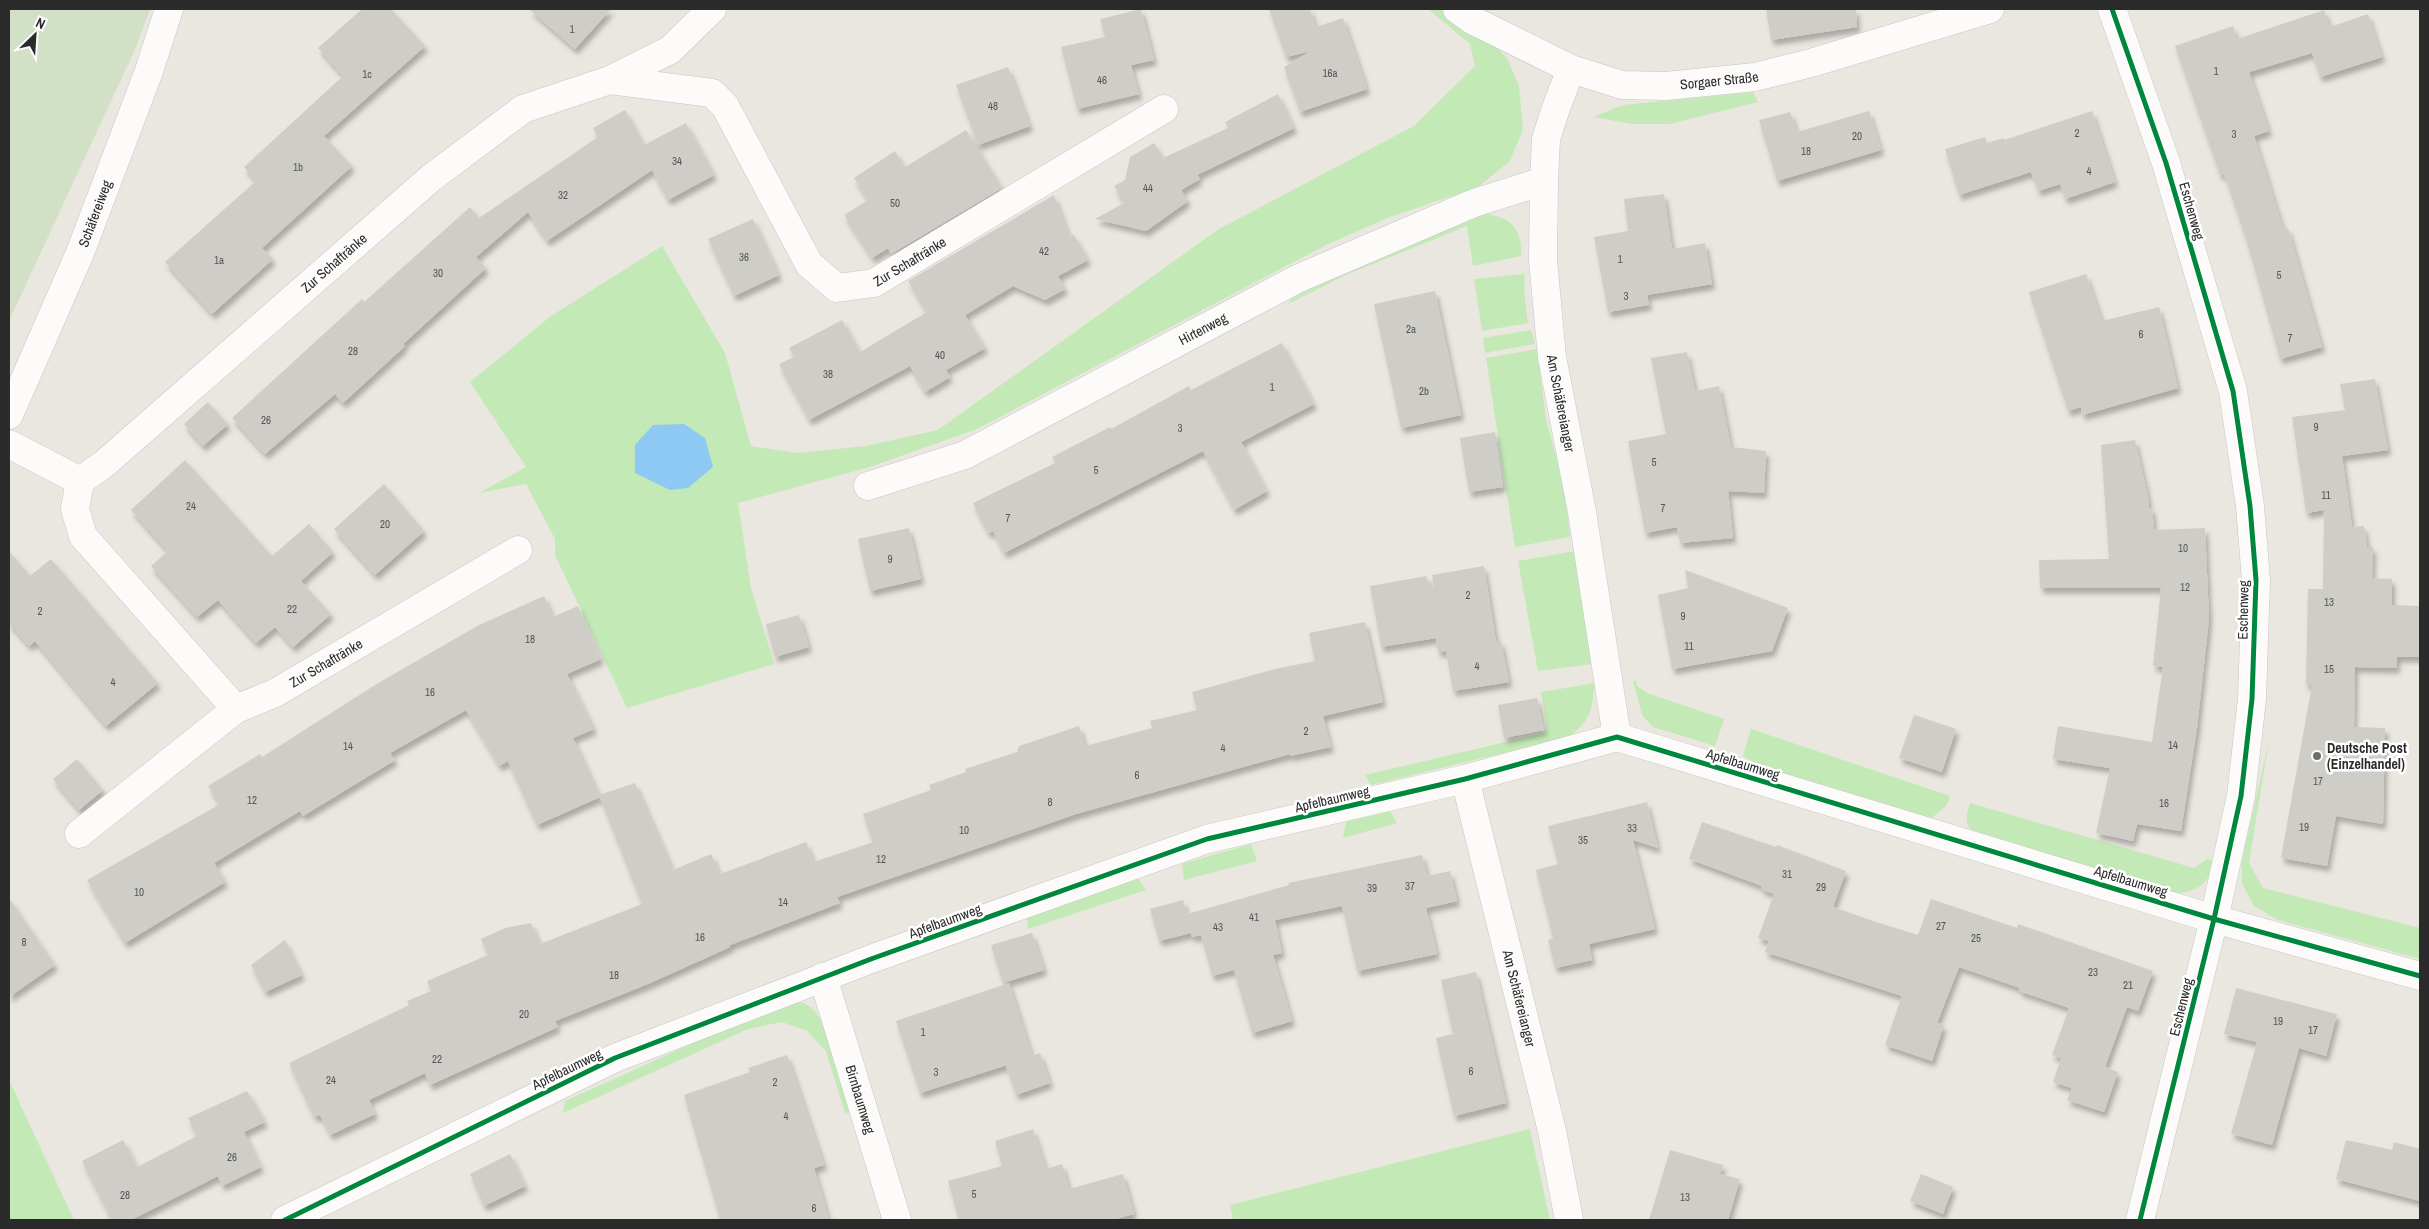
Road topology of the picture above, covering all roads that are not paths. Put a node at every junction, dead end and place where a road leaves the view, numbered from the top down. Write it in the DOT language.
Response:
graph roads {
  1 [pos="169,9"];
  2 [pos="712,9"];
  3 [pos="1457,9"];
  4 [pos="1990,9"];
  5 [pos="2112,9"];
  6 [pos="1572,69"];
  7 [pos="610,80"];
  8 [pos="1164,109"];
  9 [pos="1544,181"];
  10 [pos="9,415"];
  11 [pos="9,444"];
  12 [pos="80,481"];
  13 [pos="868,486"];
  14 [pos="518,550"];
  15 [pos="236,709"];
  16 [pos="1617,738"];
  17 [pos="1465,779"];
  18 [pos="79,834"];
  19 [pos="2214,918"];
  20 [pos="2420,976"];
  21 [pos="823,977"];
  22 [pos="285,1220"];
  23 [pos="896,1220"];
  24 [pos="1570,1220"];
  25 [pos="2140,1220"];
  1 -- 10 [label="street, Schäfereiweg"];
  2 -- 7 [label="street, Zur Schaftränke"];
  3 -- 6 [label="street, Sorgaer Straße"];
  4 -- 6 [label="street, Sorgaer Straße"];
  5 -- 19 [label="street, Eschenweg"];
  6 -- 9 [label="street, Am Schäfereianger"];
  7 -- 8 [label="street, Zur Schaftränke"];
  7 -- 12 [label="street, Zur Schaftränke"];
  9 -- 13 [label="street, Hirtenweg"];
  9 -- 16 [label="street, Am Schäfereianger"];
  11 -- 12 [label="street"];
  12 -- 15 [label="street"];
  14 -- 15 [label="street, Zur Schaftränke"];
  15 -- 18 [label="street, Zur Schaftränke"];
  16 -- 17 [label="street, Apfelbaumweg"];
  16 -- 19 [label="street, Apfelbaumweg"];
  17 -- 21 [label="street, Apfelbaumweg"];
  17 -- 24 [label="street, Am Schäfereianger"];
  19 -- 20 [label="street, Apfelbaumweg"];
  19 -- 25 [label="street, Eschenweg"];
  21 -- 22 [label="street, Apfelbaumweg"];
  21 -- 23 [label="street, Birnbaumweg"];
}
